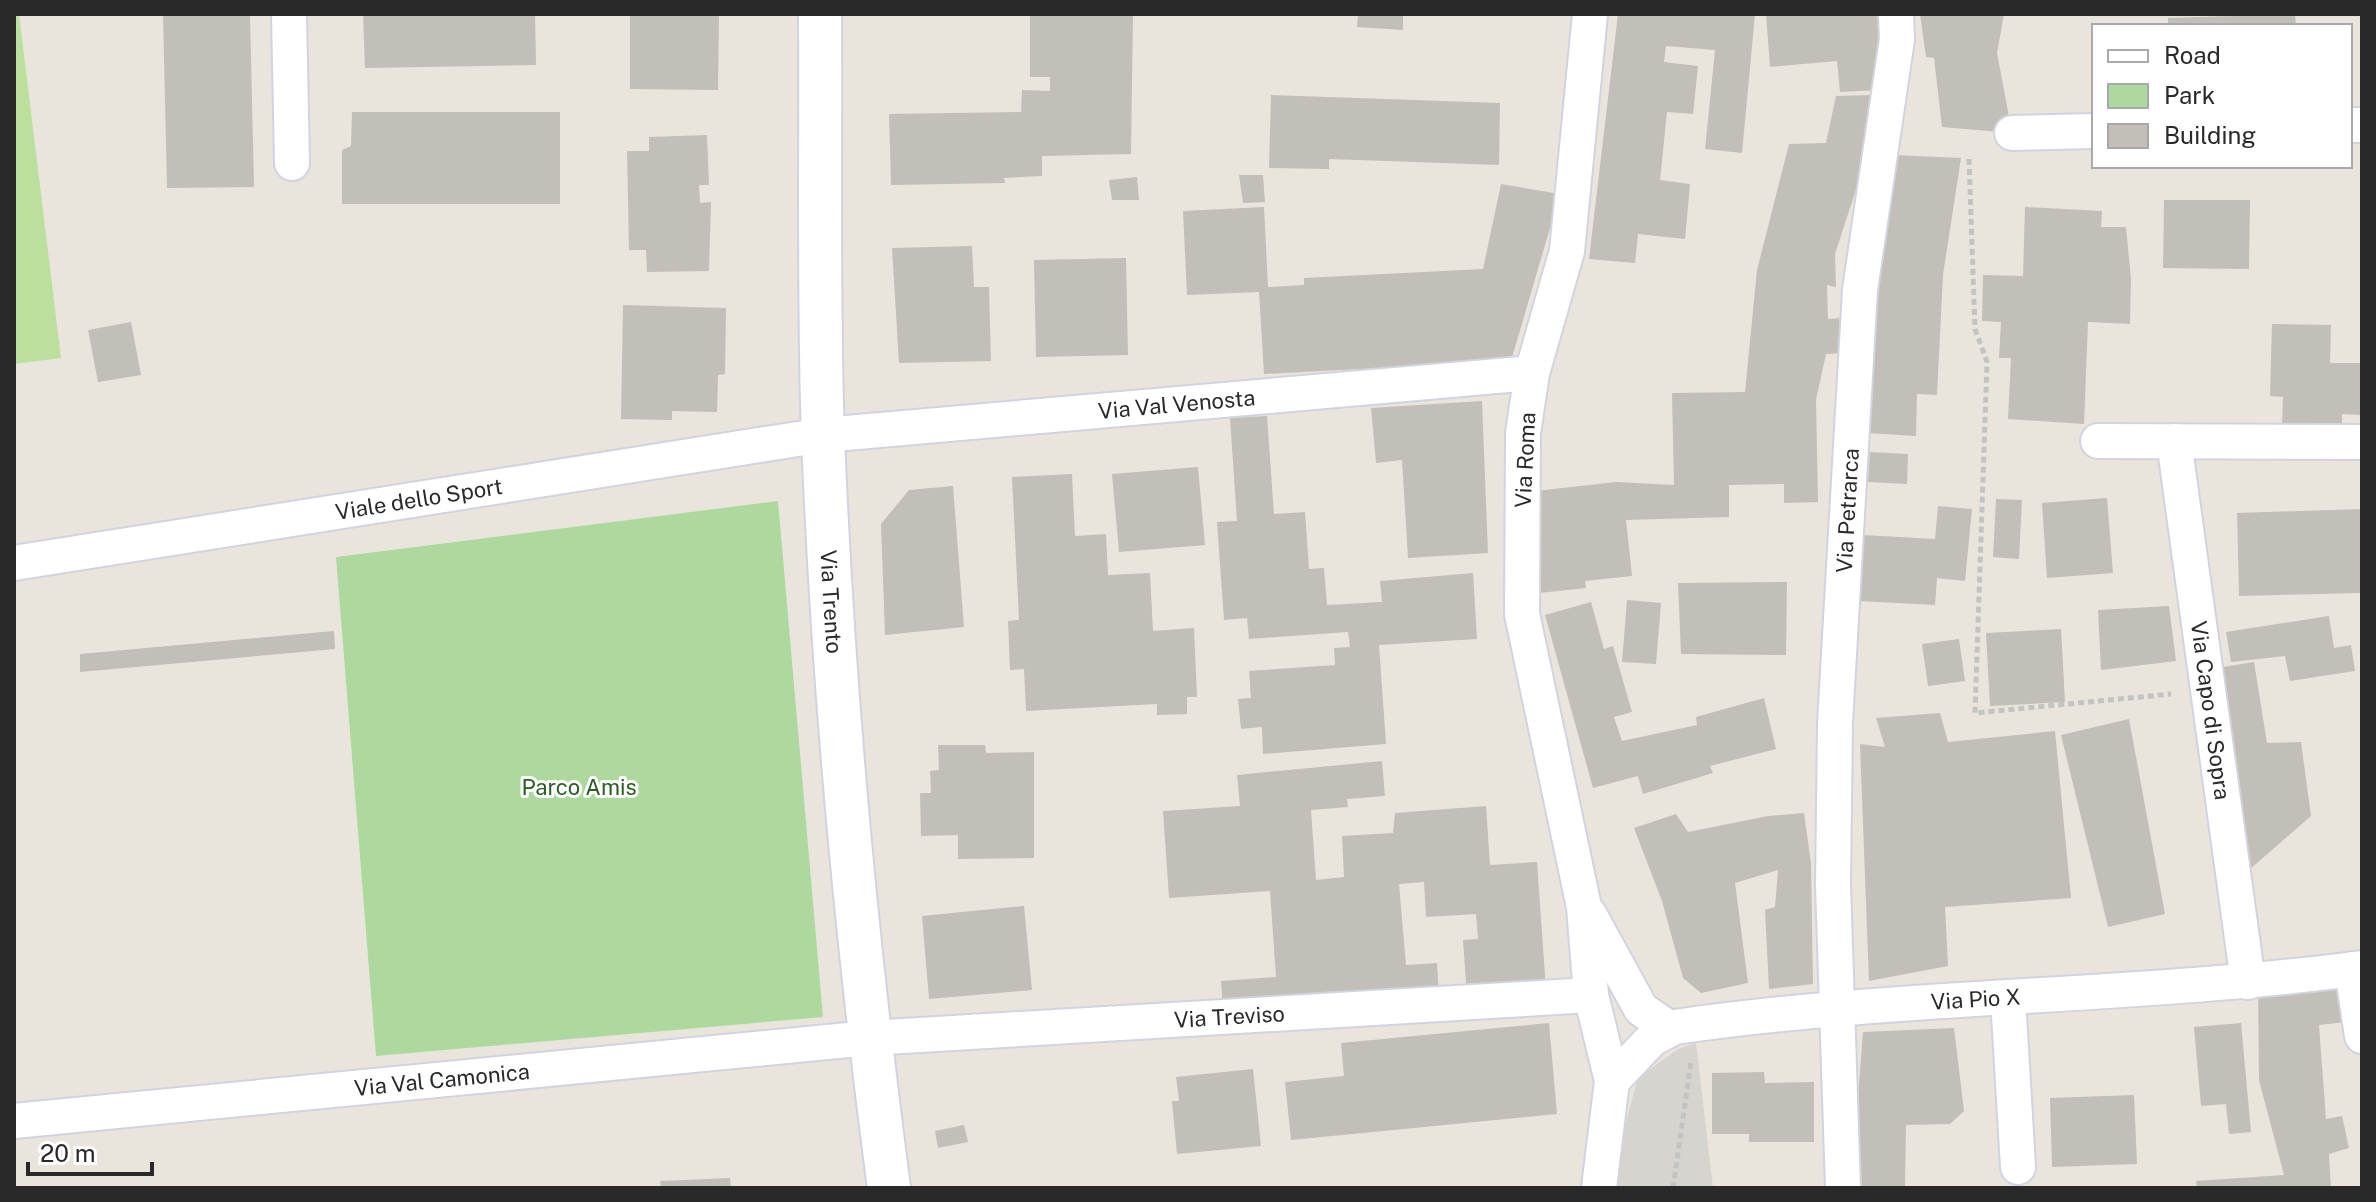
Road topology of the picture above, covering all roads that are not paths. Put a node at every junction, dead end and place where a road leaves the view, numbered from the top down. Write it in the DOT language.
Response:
graph roads {
  1 [pos="289,14"];
  2 [pos="820,14"];
  3 [pos="1590,14"];
  4 [pos="1896,14"];
  5 [pos="2092,131"];
  6 [pos="2012,133"];
  7 [pos="292,163"];
  8 [pos="1532,373"];
  9 [pos="823,435"];
  10 [pos="2098,441"];
  11 [pos="2174,441"];
  12 [pos="2362,442"];
  13 [pos="14,563"];
  14 [pos="1584,907"];
  15 [pos="2357,968"];
  16 [pos="2248,982"];
  17 [pos="1591,995"];
  18 [pos="2008,998"];
  19 [pos="1836,1010"];
  20 [pos="2362,1036"];
  21 [pos="869,1038"];
  22 [pos="1682,1040"];
  23 [pos="1612,1081"];
  24 [pos="14,1121"];
  25 [pos="2018,1167"];
  26 [pos="889,1188"];
  27 [pos="1599,1188"];
  28 [pos="1843,1188"];
  1 -- 7 [label="street"];
  2 -- 9 [label="street, Via Trento"];
  3 -- 8 [label="street, Via Roma"];
  4 -- 19 [label="street, Via Petrarca"];
  5 -- 6 [label="street"];
  8 -- 9 [label="street, Via Val Venosta"];
  8 -- 14 [label="street, Via Roma"];
  9 -- 13 [label="street, Viale dello Sport"];
  9 -- 21 [label="street, Via Trento"];
  10 -- 11 [label="street"];
  11 -- 12 [label="street"];
  11 -- 16 [label="street, Via Capo di Sopra"];
  14 -- 17 [label="street, Via Roma"];
  14 -- 22 [label="street, Via Roma"];
  15 -- 16 [label="street, Via Pio X"];
  15 -- 20 [label="street"];
  16 -- 18 [label="street, Via Pio X"];
  17 -- 21 [label="street, Via Treviso"];
  17 -- 23 [label="street, Via Roma"];
  18 -- 19 [label="street, Via Pio X"];
  18 -- 25 [label="street"];
  19 -- 22 [label="street, Via Pio X"];
  19 -- 28 [label="street, Via Petrarca"];
  21 -- 24 [label="street, Via Val Camonica"];
  21 -- 26 [label="street, Via Trento"];
  22 -- 23 [label="street, Via Pio X"];
  23 -- 27 [label="street, Via Roma"];
}
